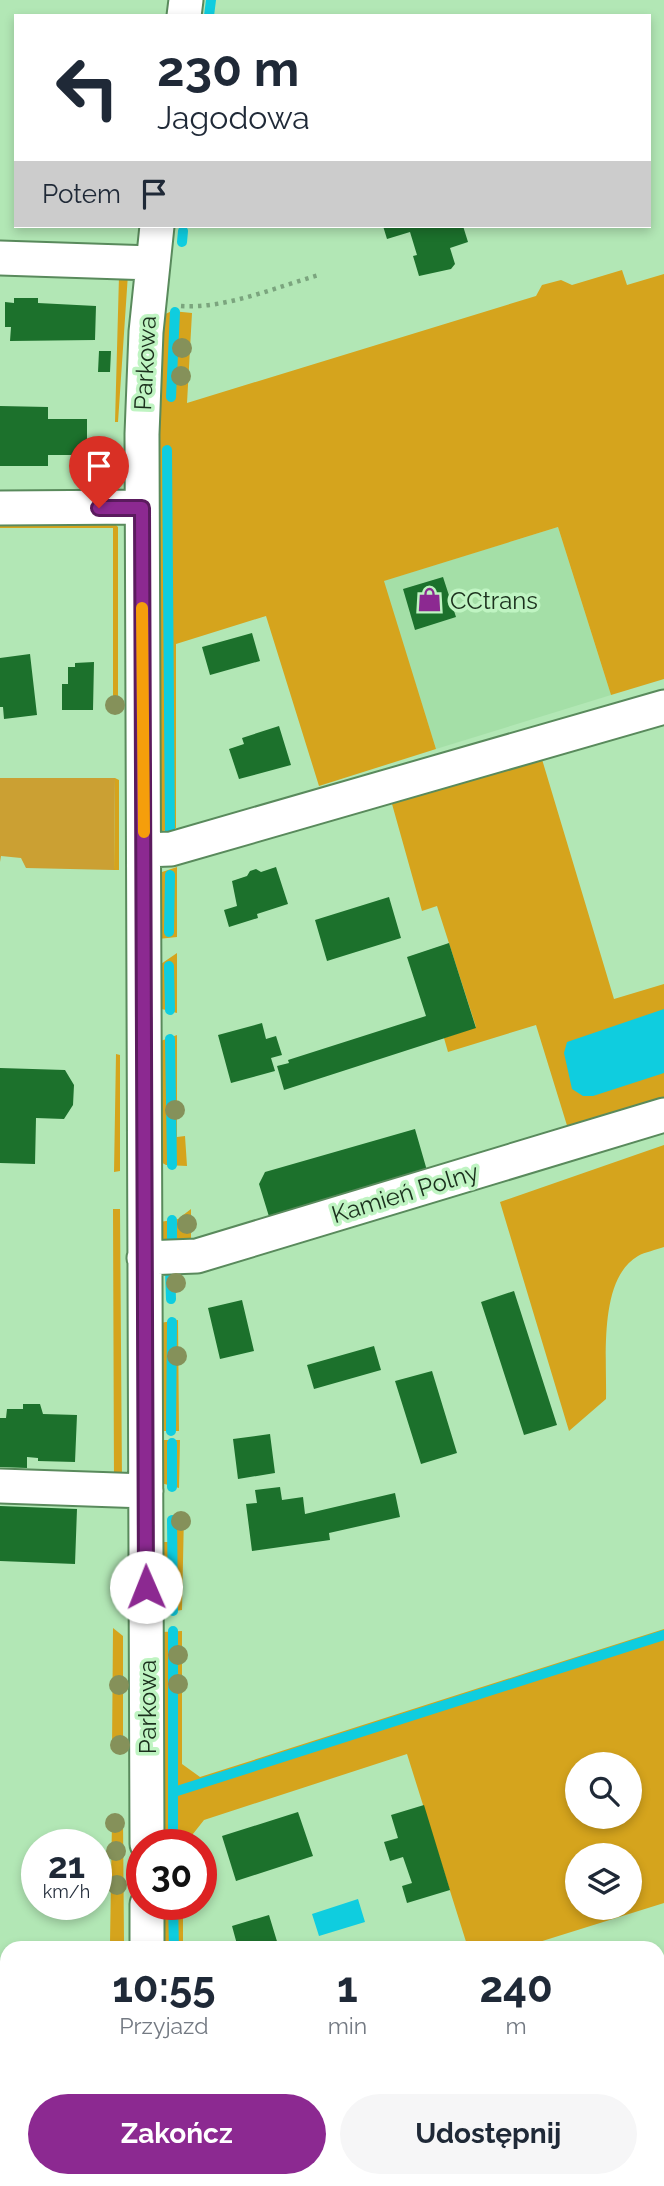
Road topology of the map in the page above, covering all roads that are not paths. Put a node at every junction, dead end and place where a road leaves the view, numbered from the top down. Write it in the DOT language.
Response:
graph roads {
  1 [pos="157,228"];
  2 [pos="0,258"];
  3 [pos="153,262"];
  4 [pos="0,508"];
  5 [pos="142,508"];
  6 [pos="664,707"];
  7 [pos="144,850"];
  8 [pos="664,1115"];
  9 [pos="144,1258"];
  10 [pos="0,1486"];
  11 [pos="146,1491"];
  12 [pos="147,1829"];
  13 [pos="147,1920"];
  14 [pos="147,1941"];
  1 -- 3 [label="street, Parkowa"];
  2 -- 3 [label="street"];
  3 -- 5 [label="street, Parkowa"];
  4 -- 5 [label="street"];
  5 -- 7 [label="street, Parkowa"];
  6 -- 7 [label="street"];
  7 -- 9 [label="street, Parkowa"];
  8 -- 9 [label="street, Kamień Polny"];
  9 -- 11 [label="street, Parkowa"];
  10 -- 11 [label="street"];
  11 -- 12 [label="street, Parkowa"];
  13 -- 14 [label="street"];
}
